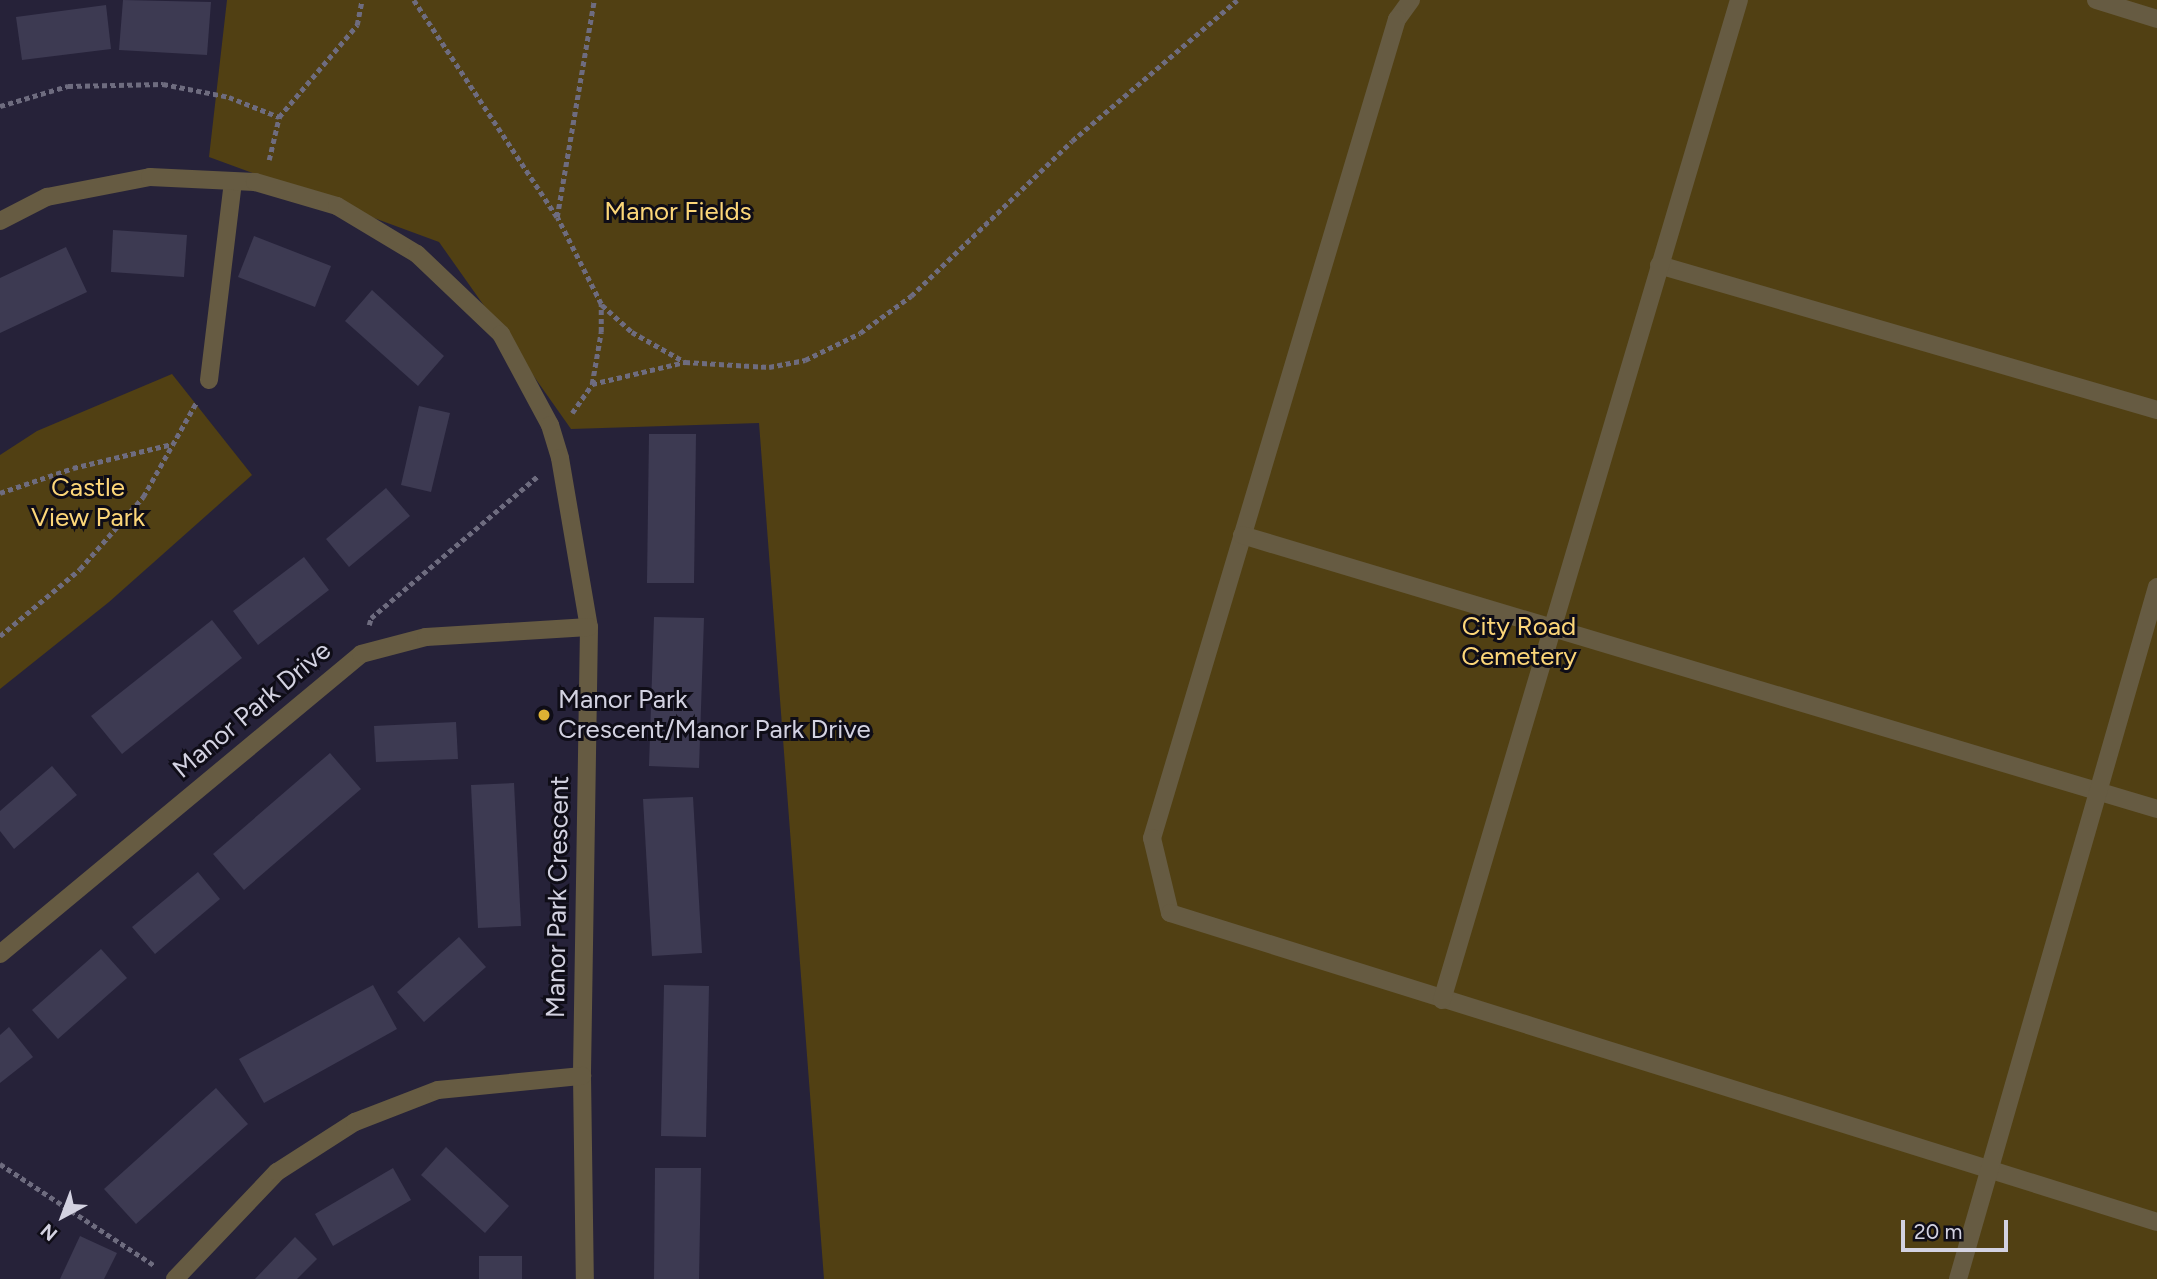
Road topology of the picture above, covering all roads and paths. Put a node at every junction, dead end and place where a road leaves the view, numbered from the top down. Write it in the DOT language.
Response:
graph roads {
  1 [pos="362,0"];
  2 [pos="414,0"];
  3 [pos="594,0"];
  4 [pos="1237,0"];
  5 [pos="1411,0"];
  6 [pos="1740,0"];
  7 [pos="2096,0"];
  8 [pos="2157,19"];
  9 [pos="0,106"];
  10 [pos="279,117"];
  11 [pos="233,181"];
  12 [pos="263,184"];
  13 [pos="557,217"];
  14 [pos="0,221"];
  15 [pos="1659,265"];
  16 [pos="601,304"];
  17 [pos="685,362"];
  18 [pos="209,380"];
  19 [pos="592,384"];
  20 [pos="2157,410"];
  21 [pos="550,425"];
  22 [pos="173,444"];
  23 [pos="561,458"];
  24 [pos="0,494"];
  25 [pos="1242,535"];
  26 [pos="2157,587"];
  27 [pos="589,627"];
  28 [pos="1552,628"];
  29 [pos="0,636"];
  30 [pos="361,654"];
  31 [pos="2099,791"];
  32 [pos="2157,809"];
  33 [pos="0,954"];
  34 [pos="1442,1000"];
  35 [pos="582,1076"];
  36 [pos="0,1164"];
  37 [pos="1990,1172"];
  38 [pos="2157,1222"];
  39 [pos="175,1279"];
  40 [pos="585,1279"];
  41 [pos="1958,1279"];
  1 -- 10 [label="path"];
  2 -- 13 [label="path"];
  3 -- 13 [label="path"];
  4 -- 17 [label="path"];
  5 -- 25 [label="street"];
  6 -- 15 [label="street"];
  7 -- 8 [label="street"];
  9 -- 10 [label="path"];
  10 -- 12 [label="path"];
  11 -- 12 [label="street, Manor Park Crescent"];
  11 -- 14 [label="street, Manor Park Crescent"];
  11 -- 18 [label="street"];
  12 -- 21 [label="street, Manor Park Crescent"];
  13 -- 16 [label="path"];
  15 -- 20 [label="street"];
  15 -- 28 [label="street"];
  16 -- 17 [label="path"];
  16 -- 19 [label="path"];
  17 -- 19 [label="path"];
  18 -- 22 [label="path"];
  19 -- 21 [label="path"];
  21 -- 23 [label="street, Manor Park Crescent"];
  22 -- 24 [label="path"];
  22 -- 29 [label="path"];
  23 -- 27 [label="street, Manor Park Crescent"];
  23 -- 30 [label="path"];
  25 -- 28 [label="street"];
  25 -- 34 [label="street"];
  26 -- 31 [label="street"];
  27 -- 30 [label="street, Manor Park Drive"];
  27 -- 35 [label="street, Manor Park Crescent"];
  28 -- 31 [label="street"];
  28 -- 34 [label="street"];
  30 -- 33 [label="street, Manor Park Drive"];
  31 -- 32 [label="street"];
  31 -- 37 [label="street"];
  34 -- 37 [label="street"];
  35 -- 39 [label="street"];
  35 -- 40 [label="street, Manor Park Crescent"];
  36 -- 39 [label="path"];
  37 -- 38 [label="street"];
  37 -- 41 [label="street"];
}
